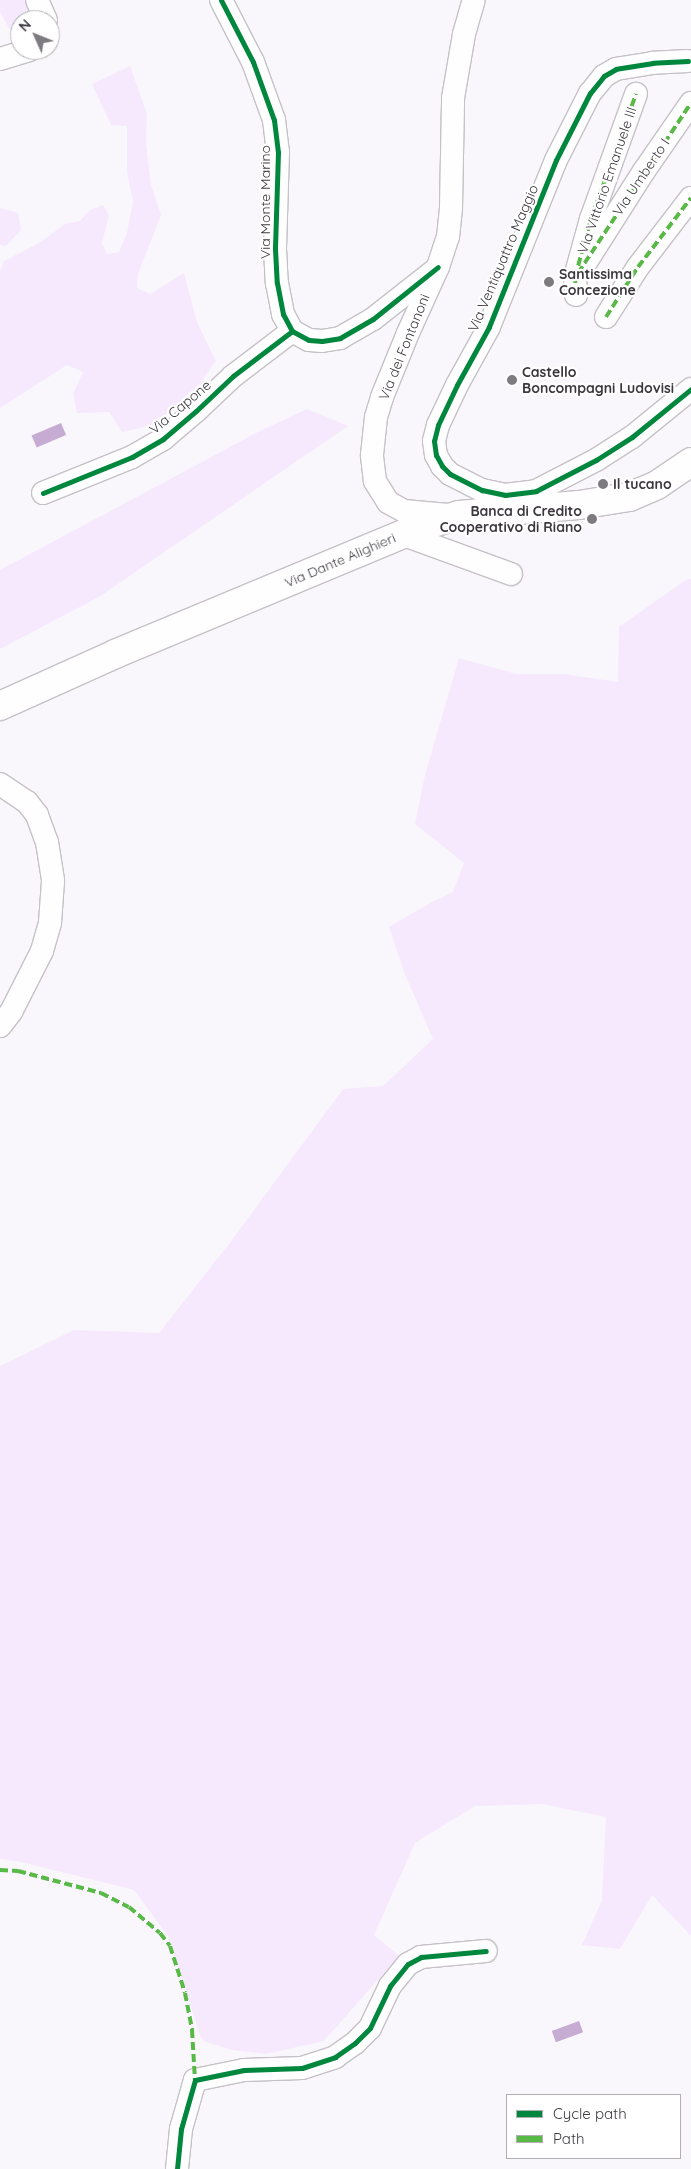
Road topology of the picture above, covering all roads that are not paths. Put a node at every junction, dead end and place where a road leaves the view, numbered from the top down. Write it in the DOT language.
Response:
graph roads {
  1 [pos="221,0"];
  2 [pos="474,0"];
  3 [pos="688,61"];
  4 [pos="636,94"];
  5 [pos="691,103"];
  6 [pos="691,198"];
  7 [pos="438,267"];
  8 [pos="575,286"];
  9 [pos="606,317"];
  10 [pos="292,331"];
  11 [pos="691,389"];
  12 [pos="691,462"];
  13 [pos="43,493"];
  14 [pos="528,499"];
  15 [pos="459,515"];
  16 [pos="401,534"];
  17 [pos="511,574"];
  18 [pos="0,706"];
  19 [pos="0,784"];
  20 [pos="0,1026"];
  21 [pos="486,1952"];
  22 [pos="177,2169"];
  1 -- 10 [label="street, Via Monte Marino"];
  2 -- 7 [label="street, Via dei Fontanoni"];
  3 -- 14 [label="street, Via Ventiquattro Maggio"];
  4 -- 8 [label="street, Via Vittorio Emanuele III"];
  5 -- 8 [label="street, Via Umberto I"];
  6 -- 9 [label="street"];
  7 -- 10 [label="street"];
  7 -- 15 [label="street, Via dei Fontanoni"];
  10 -- 13 [label="street, Via Capone"];
  11 -- 14 [label="street"];
  12 -- 14 [label="main road, Via Dante Alighieri"];
  14 -- 15 [label="main road, Via Dante Alighieri"];
  15 -- 16 [label="main road, Via Dante Alighieri"];
  16 -- 17 [label="street"];
  16 -- 18 [label="main road, Via Dante Alighieri"];
  19 -- 20 [label="street"];
  21 -- 22 [label="street"];
}
